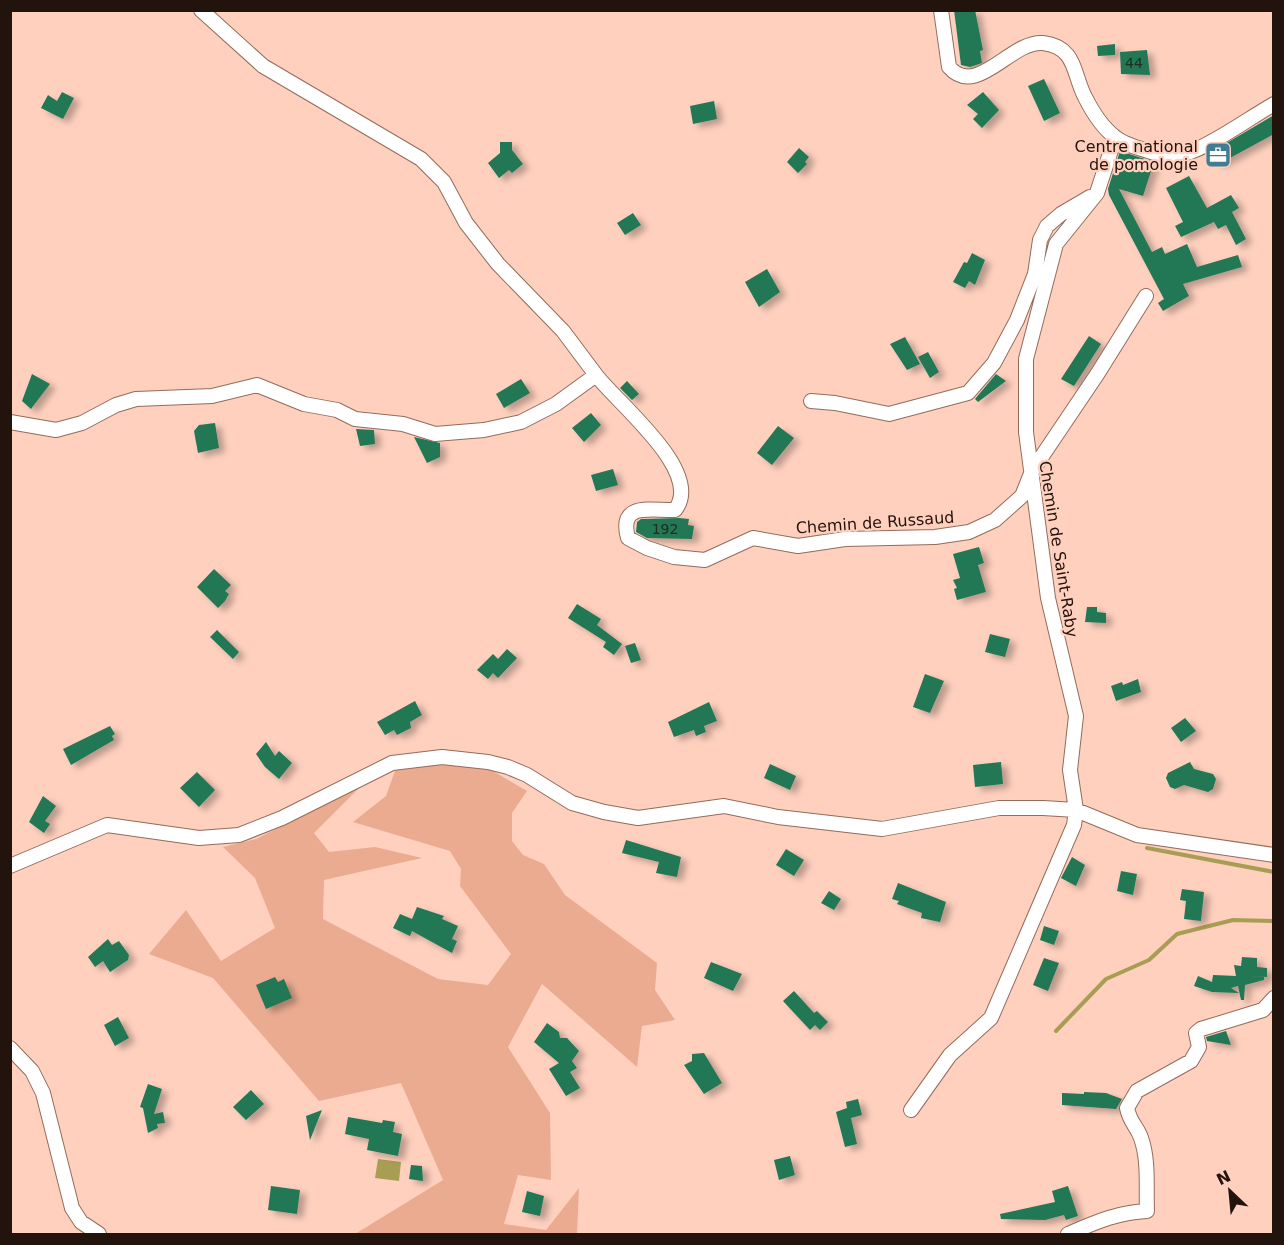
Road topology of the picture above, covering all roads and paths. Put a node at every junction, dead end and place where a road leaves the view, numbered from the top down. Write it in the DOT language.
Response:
graph roads {
  1 [pos="201,10"];
  2 [pos="941,10"];
  3 [pos="1274,104"];
  4 [pos="1116,138"];
  5 [pos="1097,193"];
  6 [pos="1146,296"];
  7 [pos="596,375"];
  8 [pos="811,401"];
  9 [pos="10,422"];
  10 [pos="1032,471"];
  11 [pos="1076,810"];
  12 [pos="1274,855"];
  13 [pos="10,866"];
  14 [pos="1274,998"];
  15 [pos="10,1048"];
  16 [pos="911,1110"];
  17 [pos="99,1234"];
  18 [pos="1068,1234"];
  1 -- 7 [label="street"];
  2 -- 4 [label="street"];
  3 -- 4 [label="street"];
  4 -- 5 [label="street, Chemin de Saint-Raby"];
  5 -- 8 [label="street"];
  5 -- 10 [label="street, Chemin de Saint-Raby"];
  6 -- 10 [label="street, Chemin de Russaud"];
  7 -- 9 [label="street"];
  7 -- 10 [label="street, Chemin de Russaud"];
  10 -- 11 [label="street, Chemin de Saint-Raby"];
  11 -- 12 [label="street"];
  11 -- 13 [label="street"];
  11 -- 16 [label="street, Chemin de Saint-Raby"];
  14 -- 18 [label="street"];
  15 -- 17 [label="street"];
}
